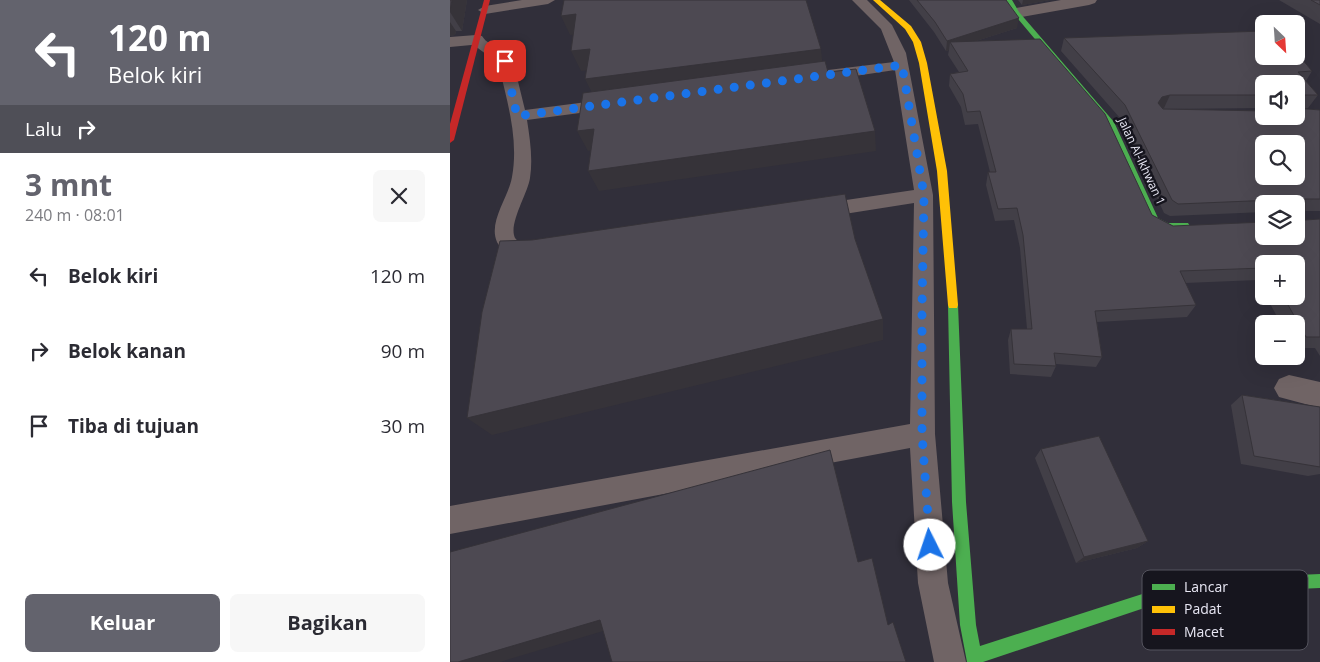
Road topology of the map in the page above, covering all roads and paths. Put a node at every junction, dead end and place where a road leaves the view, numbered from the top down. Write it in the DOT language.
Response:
graph roads {
  1 [pos="548,0"];
  2 [pos="859,0"];
  3 [pos="876,0"];
  4 [pos="1088,0"];
  5 [pos="486,5"];
  6 [pos="1013,7"];
  7 [pos="476,40"];
  8 [pos="450,42"];
  9 [pos="902,65"];
  10 [pos="813,76"];
  11 [pos="626,102"];
  12 [pos="517,116"];
  13 [pos="450,140"];
  14 [pos="924,195"];
  15 [pos="796,215"];
  16 [pos="1195,226"];
  17 [pos="549,253"];
  18 [pos="1288,388"];
  19 [pos="1320,395"];
  20 [pos="922,434"];
  21 [pos="450,520"];
  22 [pos="1142,602"];
  23 [pos="966,660"];
  1 -- 5 [label="lane"];
  2 -- 9 [label="lane"];
  3 -- 23 [label="street"];
  4 -- 6 [label="street"];
  5 -- 7 [label="street"];
  6 -- 16 [label="street, Jalan Al-Ikhwan 1"];
  7 -- 8 [label="street"];
  7 -- 12 [label="lane"];
  7 -- 13 [label="street"];
  9 -- 10 [label="lane"];
  9 -- 14 [label="lane"];
  11 -- 12 [label="lane"];
  12 -- 17 [label="lane"];
  14 -- 15 [label="lane"];
  14 -- 20 [label="lane"];
  18 -- 19 [label="street"];
  20 -- 21 [label="lane"];
  20 -- 23 [label="lane"];
  22 -- 23 [label="street"];
}
